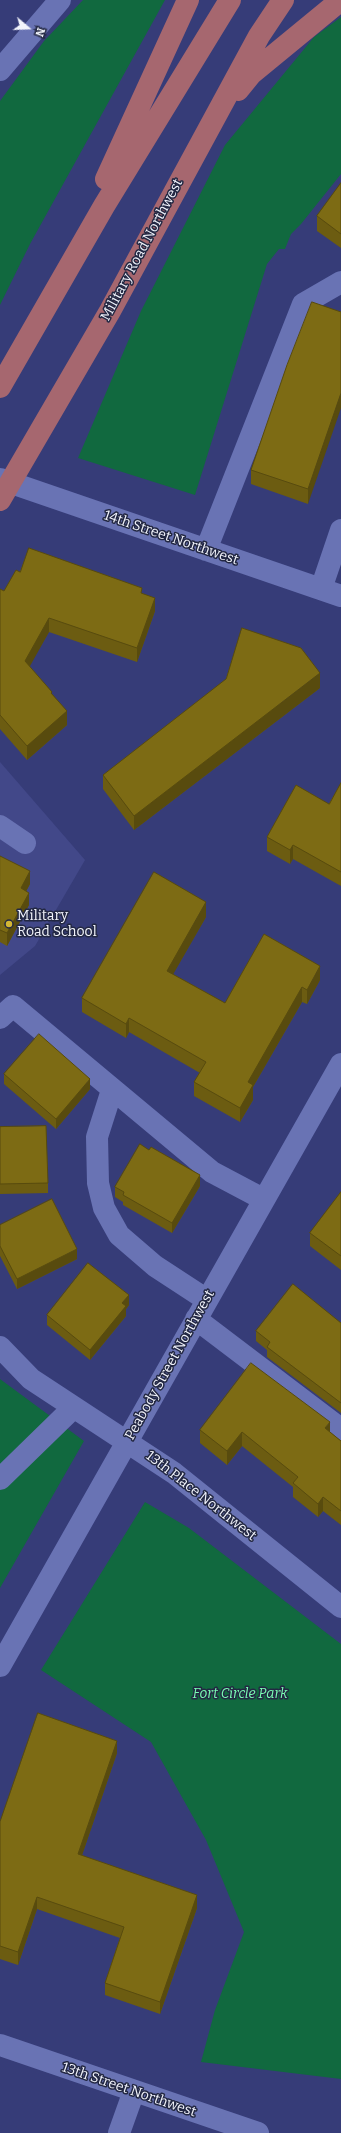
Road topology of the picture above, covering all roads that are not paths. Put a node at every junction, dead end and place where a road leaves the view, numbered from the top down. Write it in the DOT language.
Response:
graph roads {
  1 [pos="60,0"];
  2 [pos="188,0"];
  3 [pos="230,0"];
  4 [pos="283,0"];
  5 [pos="341,0"];
  6 [pos="0,70"];
  7 [pos="211,122"];
  8 [pos="341,282"];
  9 [pos="56,289"];
  10 [pos="0,387"];
  11 [pos="4,487"];
  12 [pos="341,530"];
  13 [pos="206,550"];
  14 [pos="320,589"];
  15 [pos="341,596"];
  16 [pos="0,826"];
  17 [pos="25,843"];
  18 [pos="7,1012"];
  19 [pos="341,1064"];
  20 [pos="112,1090"];
  21 [pos="263,1199"];
  22 [pos="207,1300"];
  23 [pos="196,1319"];
  24 [pos="0,1347"];
  25 [pos="74,1408"];
  26 [pos="341,1429"];
  27 [pos="127,1441"];
  28 [pos="0,1479"];
  29 [pos="341,1607"];
  30 [pos="0,1666"];
  31 [pos="0,2045"];
  32 [pos="134,2091"];
  33 [pos="119,2133"];
  34 [pos="258,2133"];
  1 -- 6 [label="street"];
  2 -- 9 [label="main road"];
  3 -- 9 [label="main road"];
  4 -- 7 [label="main road, Military Road Northwest"];
  5 -- 7 [label="main road"];
  7 -- 11 [label="main road, Military Road Northwest"];
  8 -- 13 [label="street"];
  9 -- 10 [label="main road"];
  11 -- 13 [label="street, 14th Street Northwest"];
  12 -- 14 [label="street"];
  13 -- 14 [label="street, 14th Street Northwest"];
  14 -- 15 [label="street, 14th Street Northwest"];
  16 -- 17 [label="street"];
  18 -- 20 [label="street"];
  19 -- 21 [label="street, Peabody Street Northwest"];
  20 -- 21 [label="street"];
  20 -- 22 [label="street"];
  21 -- 22 [label="street, Peabody Street Northwest"];
  22 -- 23 [label="street, Peabody Street Northwest"];
  23 -- 26 [label="street"];
  23 -- 27 [label="street, Peabody Street Northwest"];
  24 -- 25 [label="street, 13th Place Northwest"];
  25 -- 27 [label="street, 13th Place Northwest"];
  25 -- 28 [label="street"];
  27 -- 29 [label="street, 13th Place Northwest"];
  27 -- 30 [label="street, Peabody Street Northwest"];
  31 -- 32 [label="street, 13th Street Northwest"];
  32 -- 33 [label="street"];
  32 -- 34 [label="street, 13th Street Northwest"];
}
